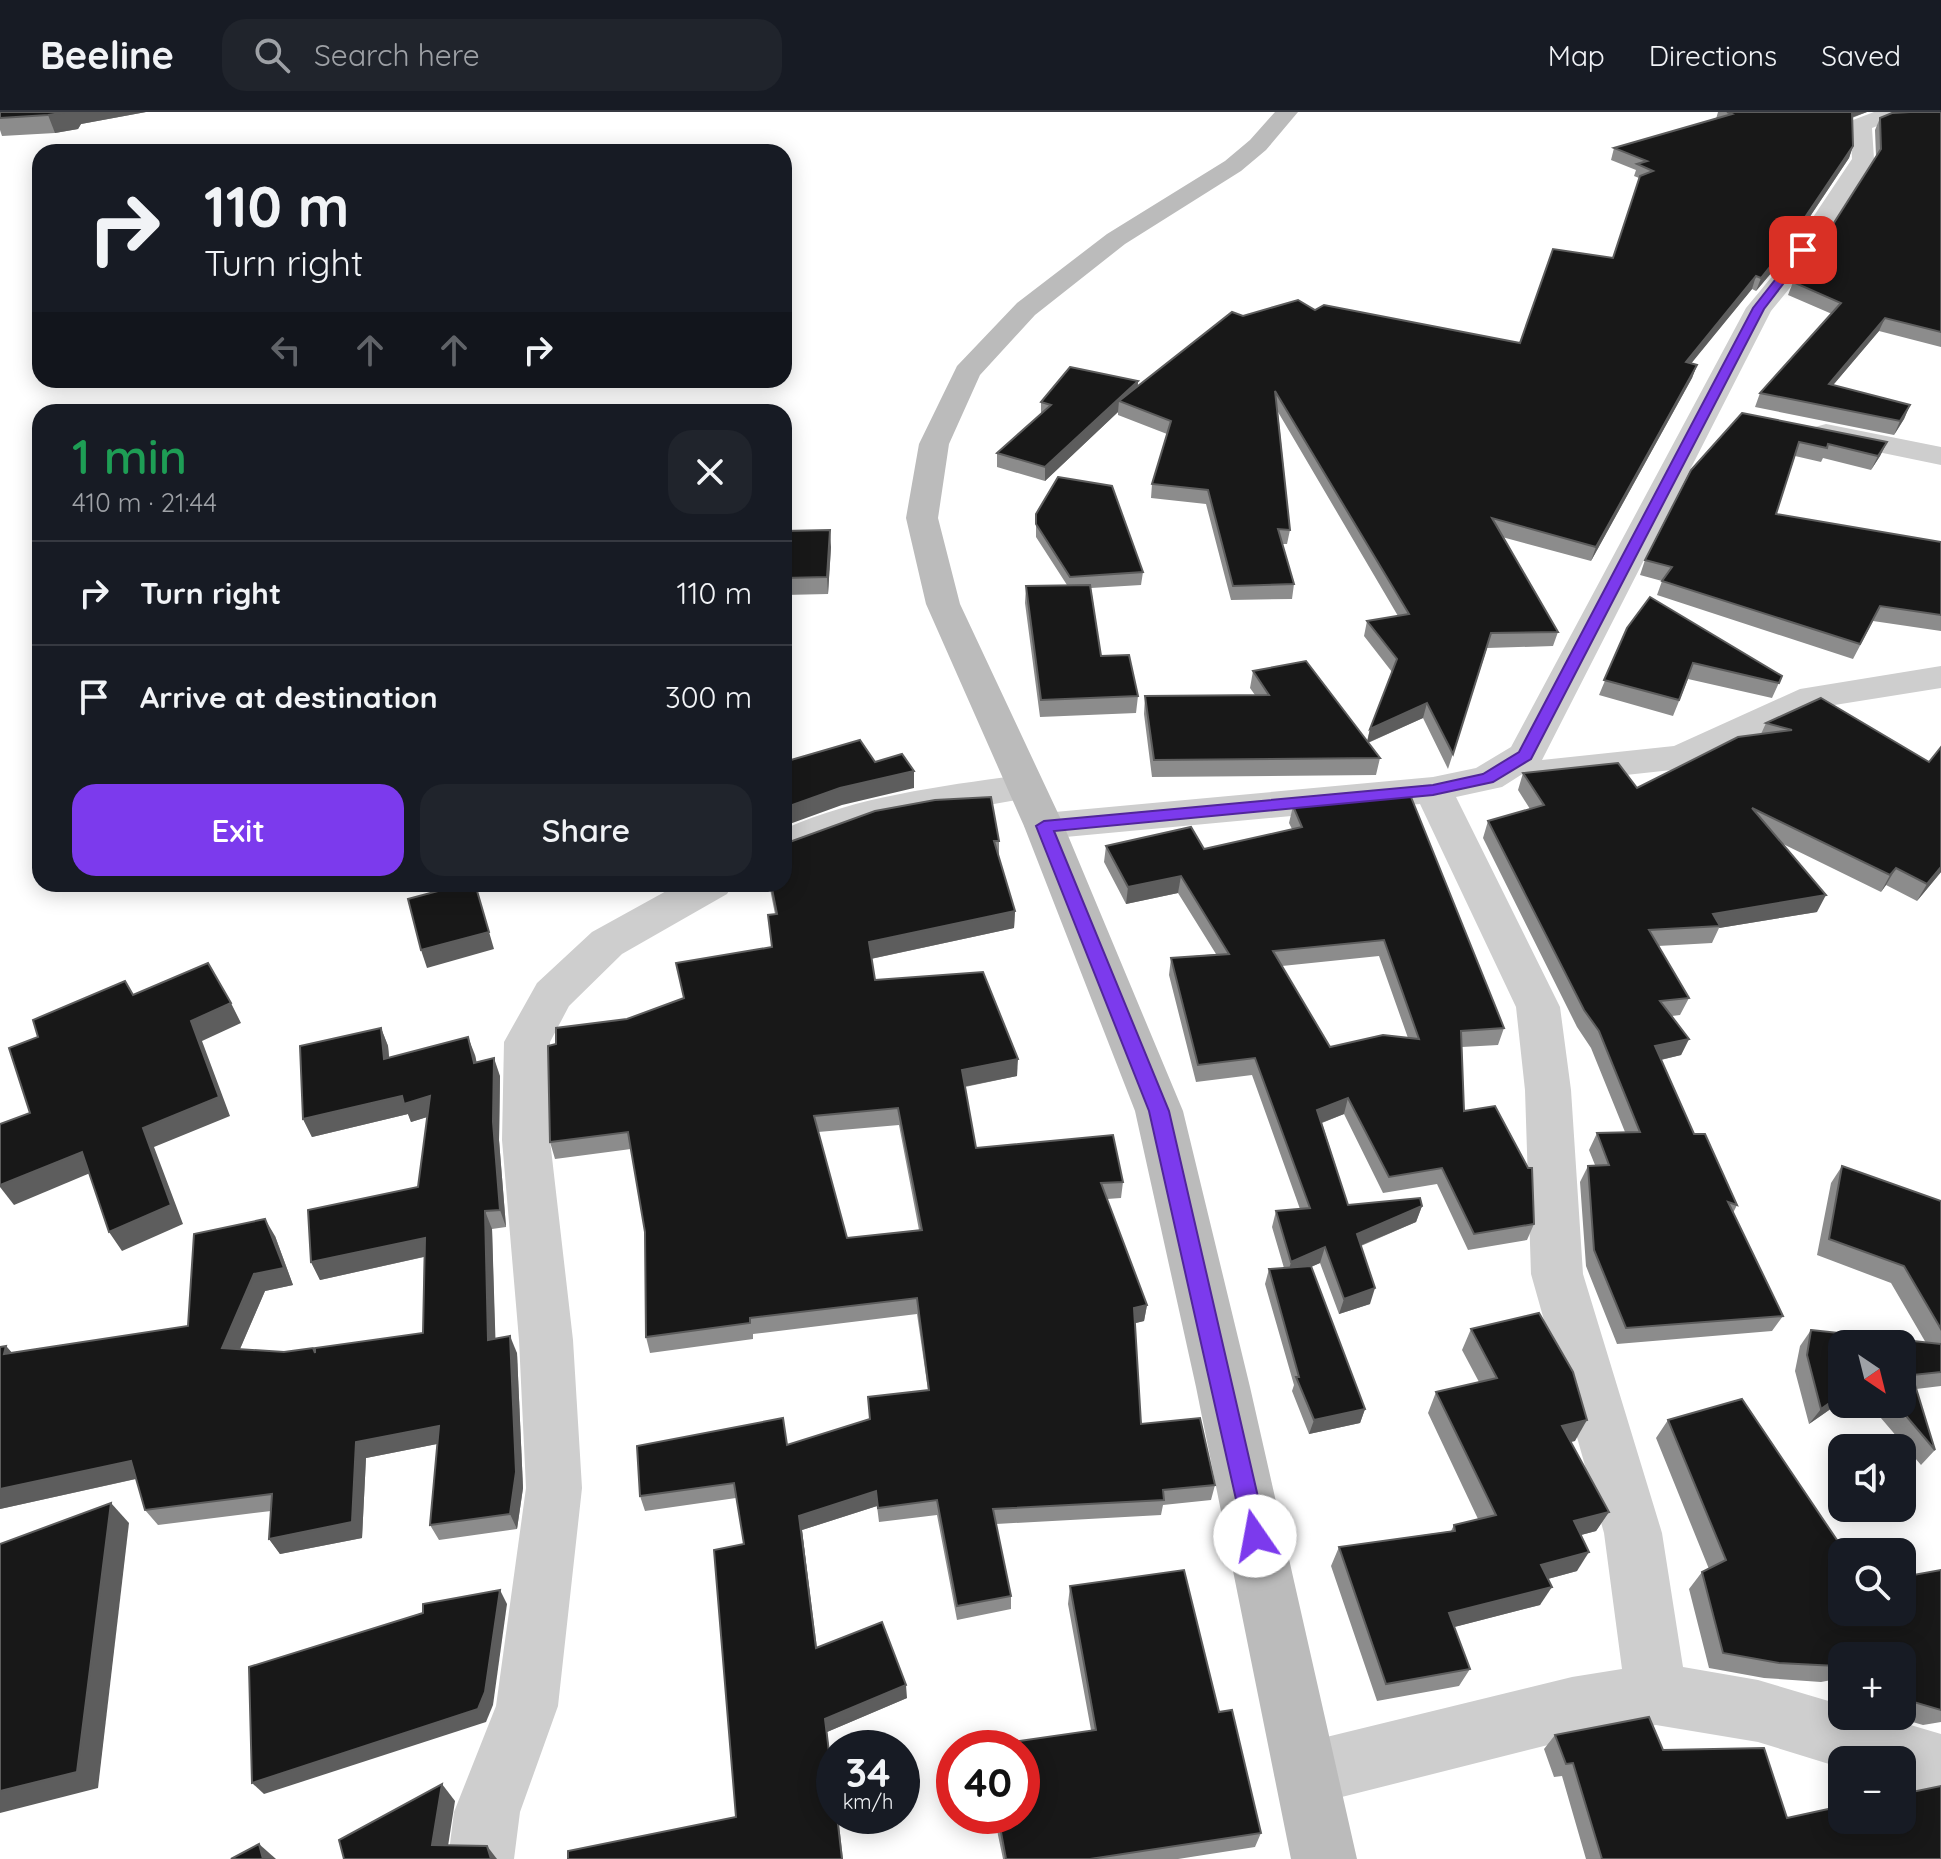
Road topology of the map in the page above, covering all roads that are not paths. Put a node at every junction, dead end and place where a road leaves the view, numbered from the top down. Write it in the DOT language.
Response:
graph roads {
  1 [pos="1287,112"];
  2 [pos="1938,112"];
  3 [pos="1800,428"];
  4 [pos="1941,456"];
  5 [pos="1941,677"];
  6 [pos="1488,778"];
  7 [pos="1026,787"];
  8 [pos="1433,790"];
  9 [pos="1044,826"];
  10 [pos="792,841"];
  11 [pos="698,892"];
  12 [pos="1656,1694"];
  13 [pos="1941,1766"];
  14 [pos="1306,1774"];
  15 [pos="481,1859"];
  16 [pos="1324,1859"];
  1 -- 7 [label="street"];
  2 -- 6 [label="street"];
  3 -- 4 [label="street"];
  5 -- 6 [label="street"];
  6 -- 8 [label="street"];
  7 -- 9 [label="street"];
  7 -- 10 [label="street"];
  8 -- 9 [label="street"];
  8 -- 12 [label="street"];
  9 -- 14 [label="street"];
  11 -- 15 [label="street"];
  12 -- 13 [label="street"];
  12 -- 14 [label="street"];
  14 -- 16 [label="street"];
}
